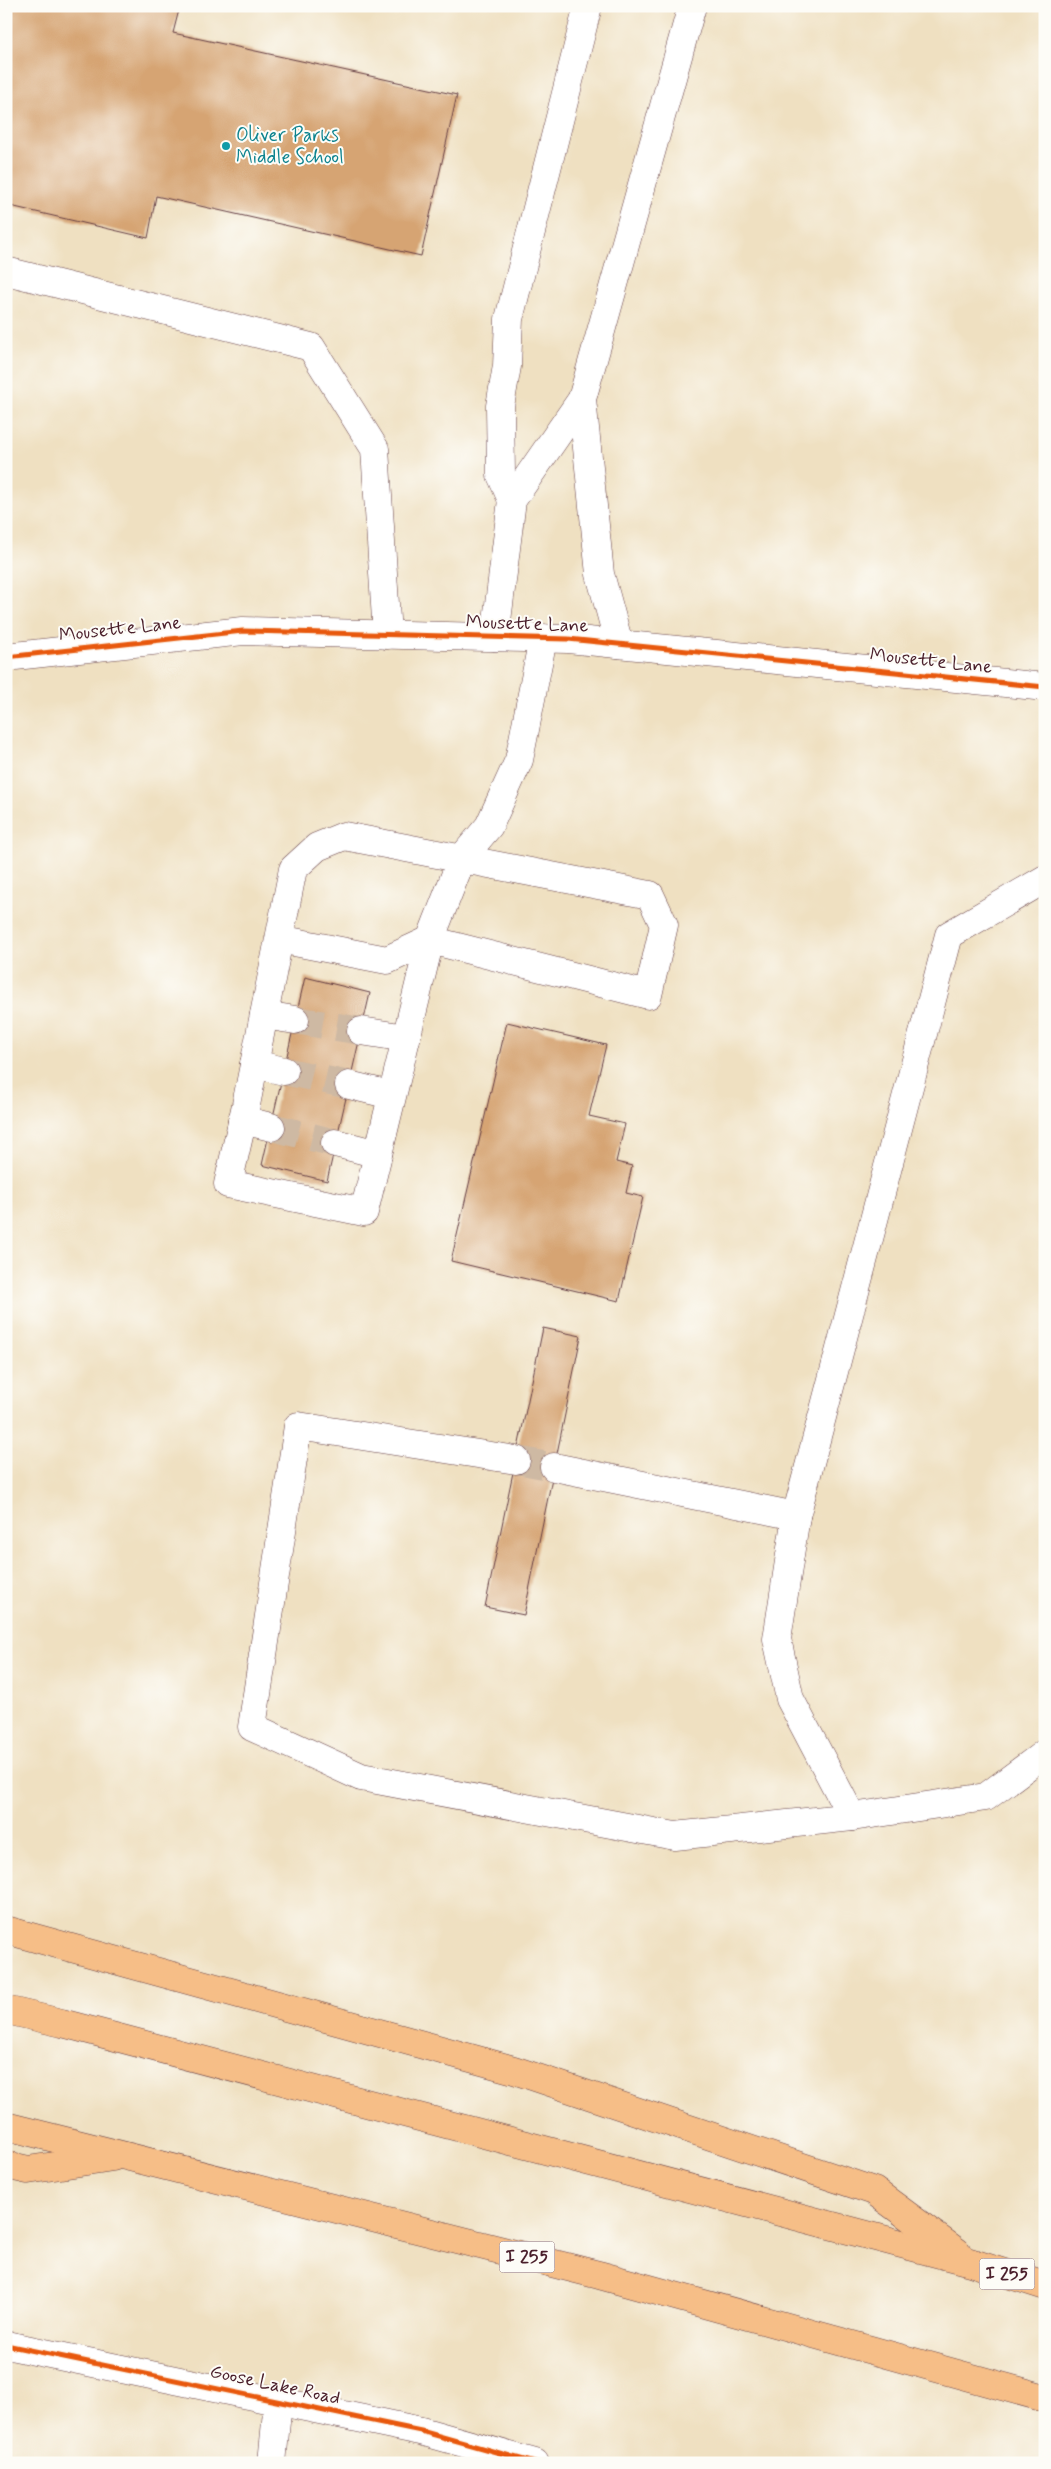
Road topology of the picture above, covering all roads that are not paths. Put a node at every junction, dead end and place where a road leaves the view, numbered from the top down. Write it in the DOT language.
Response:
graph roads {
  1 [pos="588,6"];
  2 [pos="692,6"];
  3 [pos="6,271"];
  4 [pos="582,399"];
  5 [pos="512,500"];
  6 [pos="387,635"];
  7 [pos="494,637"];
  8 [pos="543,638"];
  9 [pos="619,644"];
  10 [pos="6,657"];
  11 [pos="1045,687"];
  12 [pos="462,858"];
  13 [pos="1045,879"];
  14 [pos="279,939"];
  15 [pos="430,940"];
  16 [pos="264,1015"];
  17 [pos="295,1020"];
  18 [pos="361,1031"];
  19 [pos="406,1038"];
  20 [pos="254,1064"];
  21 [pos="284,1071"];
  22 [pos="349,1085"];
  23 [pos="391,1095"];
  24 [pos="242,1120"];
  25 [pos="271,1127"];
  26 [pos="335,1143"];
  27 [pos="378,1154"];
  28 [pos="516,1460"];
  29 [pos="554,1467"];
  30 [pos="796,1516"];
  31 [pos="1045,1753"];
  32 [pos="852,1816"];
  33 [pos="6,1930"];
  34 [pos="6,2010"];
  35 [pos="6,2126"];
  36 [pos="128,2156"];
  37 [pos="6,2165"];
  38 [pos="970,2262"];
  39 [pos="1045,2286"];
  40 [pos="6,2345"];
  41 [pos="1045,2398"];
  42 [pos="278,2401"];
  43 [pos="272,2463"];
  44 [pos="535,2463"];
  1 -- 5 [label="street"];
  2 -- 4 [label="street"];
  3 -- 6 [label="street"];
  4 -- 5 [label="street"];
  4 -- 9 [label="street"];
  5 -- 7 [label="street"];
  6 -- 7 [label="street, Mousette Lane"];
  6 -- 10 [label="street, Mousette Lane"];
  7 -- 8 [label="street, Mousette Lane"];
  8 -- 9 [label="street, Mousette Lane"];
  8 -- 12 [label="street"];
  9 -- 11 [label="street, Mousette Lane"];
  12 -- 14 [label="street"];
  12 -- 15 [label="street"];
  12 -- 15 [label="street"];
  13 -- 30 [label="street"];
  14 -- 15 [label="street"];
  14 -- 16 [label="street"];
  15 -- 19 [label="street"];
  16 -- 17 [label="street"];
  16 -- 20 [label="street"];
  18 -- 19 [label="street"];
  19 -- 23 [label="street"];
  20 -- 21 [label="street"];
  20 -- 24 [label="street"];
  22 -- 23 [label="street"];
  23 -- 27 [label="street"];
  24 -- 25 [label="street"];
  24 -- 27 [label="street"];
  26 -- 27 [label="street"];
  28 -- 32 [label="street"];
  29 -- 30 [label="street"];
  30 -- 32 [label="street"];
  31 -- 32 [label="street"];
  33 -- 38 [label="highway"];
  34 -- 38 [label="highway, I 255"];
  35 -- 36 [label="highway, I 255"];
  36 -- 37 [label="highway"];
  36 -- 41 [label="highway, I 255"];
  38 -- 39 [label="highway, I 255"];
  40 -- 42 [label="street, Goose Lake Road"];
  42 -- 43 [label="street"];
  42 -- 44 [label="street, Goose Lake Road"];
}
